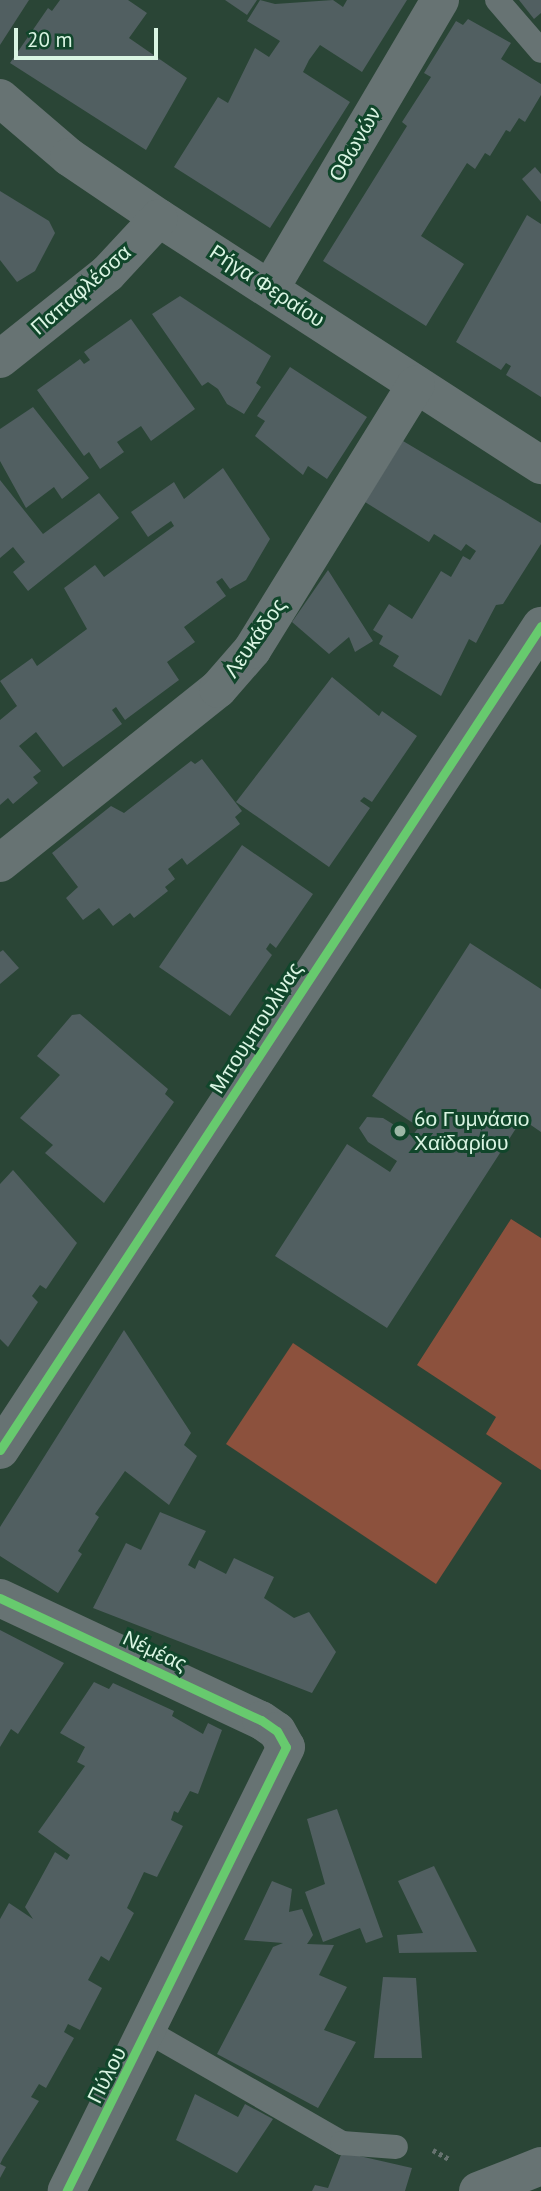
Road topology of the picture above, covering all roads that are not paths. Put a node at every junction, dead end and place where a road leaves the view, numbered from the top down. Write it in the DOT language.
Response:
graph roads {
  1 [pos="440,0"];
  2 [pos="497,0"];
  3 [pos="541,51"];
  4 [pos="0,97"];
  5 [pos="159,218"];
  6 [pos="271,287"];
  7 [pos="0,359"];
  8 [pos="416,384"];
  9 [pos="541,465"];
  10 [pos="541,626"];
  11 [pos="0,863"];
  12 [pos="0,1450"];
  13 [pos="0,1598"];
  14 [pos="286,1746"];
  15 [pos="149,2032"];
  16 [pos="396,2147"];
  17 [pos="541,2166"];
  18 [pos="67,2191"];
  19 [pos="478,2191"];
  1 -- 6 [label="street, Οθωνών"];
  2 -- 3 [label="lane"];
  4 -- 5 [label="street, Ρήγα Φεραίου"];
  5 -- 6 [label="street, Ρήγα Φεραίου"];
  5 -- 7 [label="street, Παπαφλέσσα"];
  6 -- 8 [label="street, Ρήγα Φεραίου"];
  8 -- 9 [label="street, Ρήγα Φεραίου"];
  8 -- 11 [label="street, Λευκάδος"];
  10 -- 12 [label="street, Μπουμπουλίνας"];
  13 -- 14 [label="street, Νέμέας"];
  14 -- 15 [label="street, Πύλου"];
  15 -- 16 [label="lane"];
  15 -- 18 [label="street, Πύλου"];
  17 -- 19 [label="street"];
}
